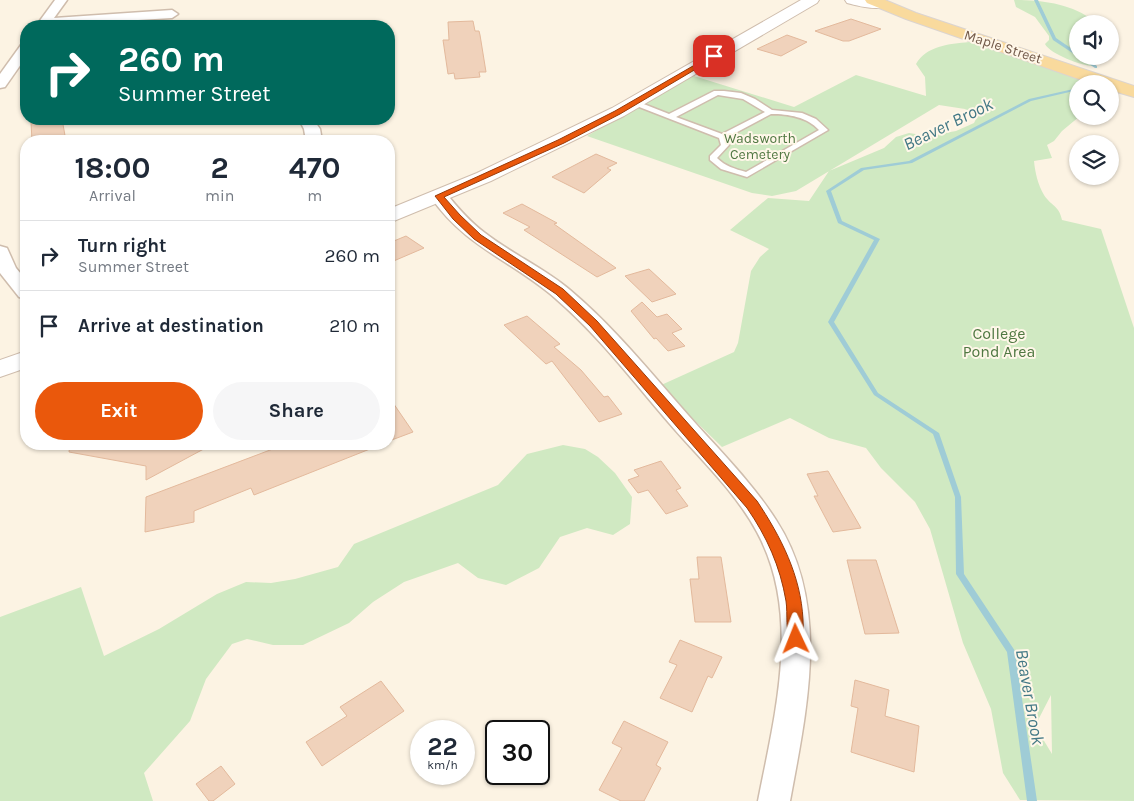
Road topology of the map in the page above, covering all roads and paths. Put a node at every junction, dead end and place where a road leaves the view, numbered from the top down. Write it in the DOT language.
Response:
graph roads {
  1 [pos="61,0"];
  2 [pos="852,0"];
  3 [pos="815,1"];
  4 [pos="876,2"];
  5 [pos="172,14"];
  6 [pos="47,20"];
  7 [pos="95,20"];
  8 [pos="20,56"];
  9 [pos="0,84"];
  10 [pos="1134,92"];
  11 [pos="633,103"];
  12 [pos="770,112"];
  13 [pos="670,117"];
  14 [pos="722,138"];
  15 [pos="439,196"];
  16 [pos="395,214"];
  17 [pos="0,252"];
  18 [pos="20,285"];
  19 [pos="20,361"];
  20 [pos="0,369"];
  21 [pos="774,801"];
  1 -- 6 [label="street"];
  2 -- 4 [label="street"];
  3 -- 11 [label="street"];
  4 -- 10 [label="main road, Maple Street"];
  5 -- 7 [label="street"];
  8 -- 9 [label="street"];
  11 -- 13 [label="lane"];
  11 -- 15 [label="street"];
  12 -- 13 [label="lane"];
  12 -- 14 [label="lane"];
  12 -- 14 [label="lane"];
  13 -- 14 [label="lane"];
  15 -- 16 [label="street"];
  15 -- 21 [label="street"];
  17 -- 18 [label="street"];
  19 -- 20 [label="street"];
}
